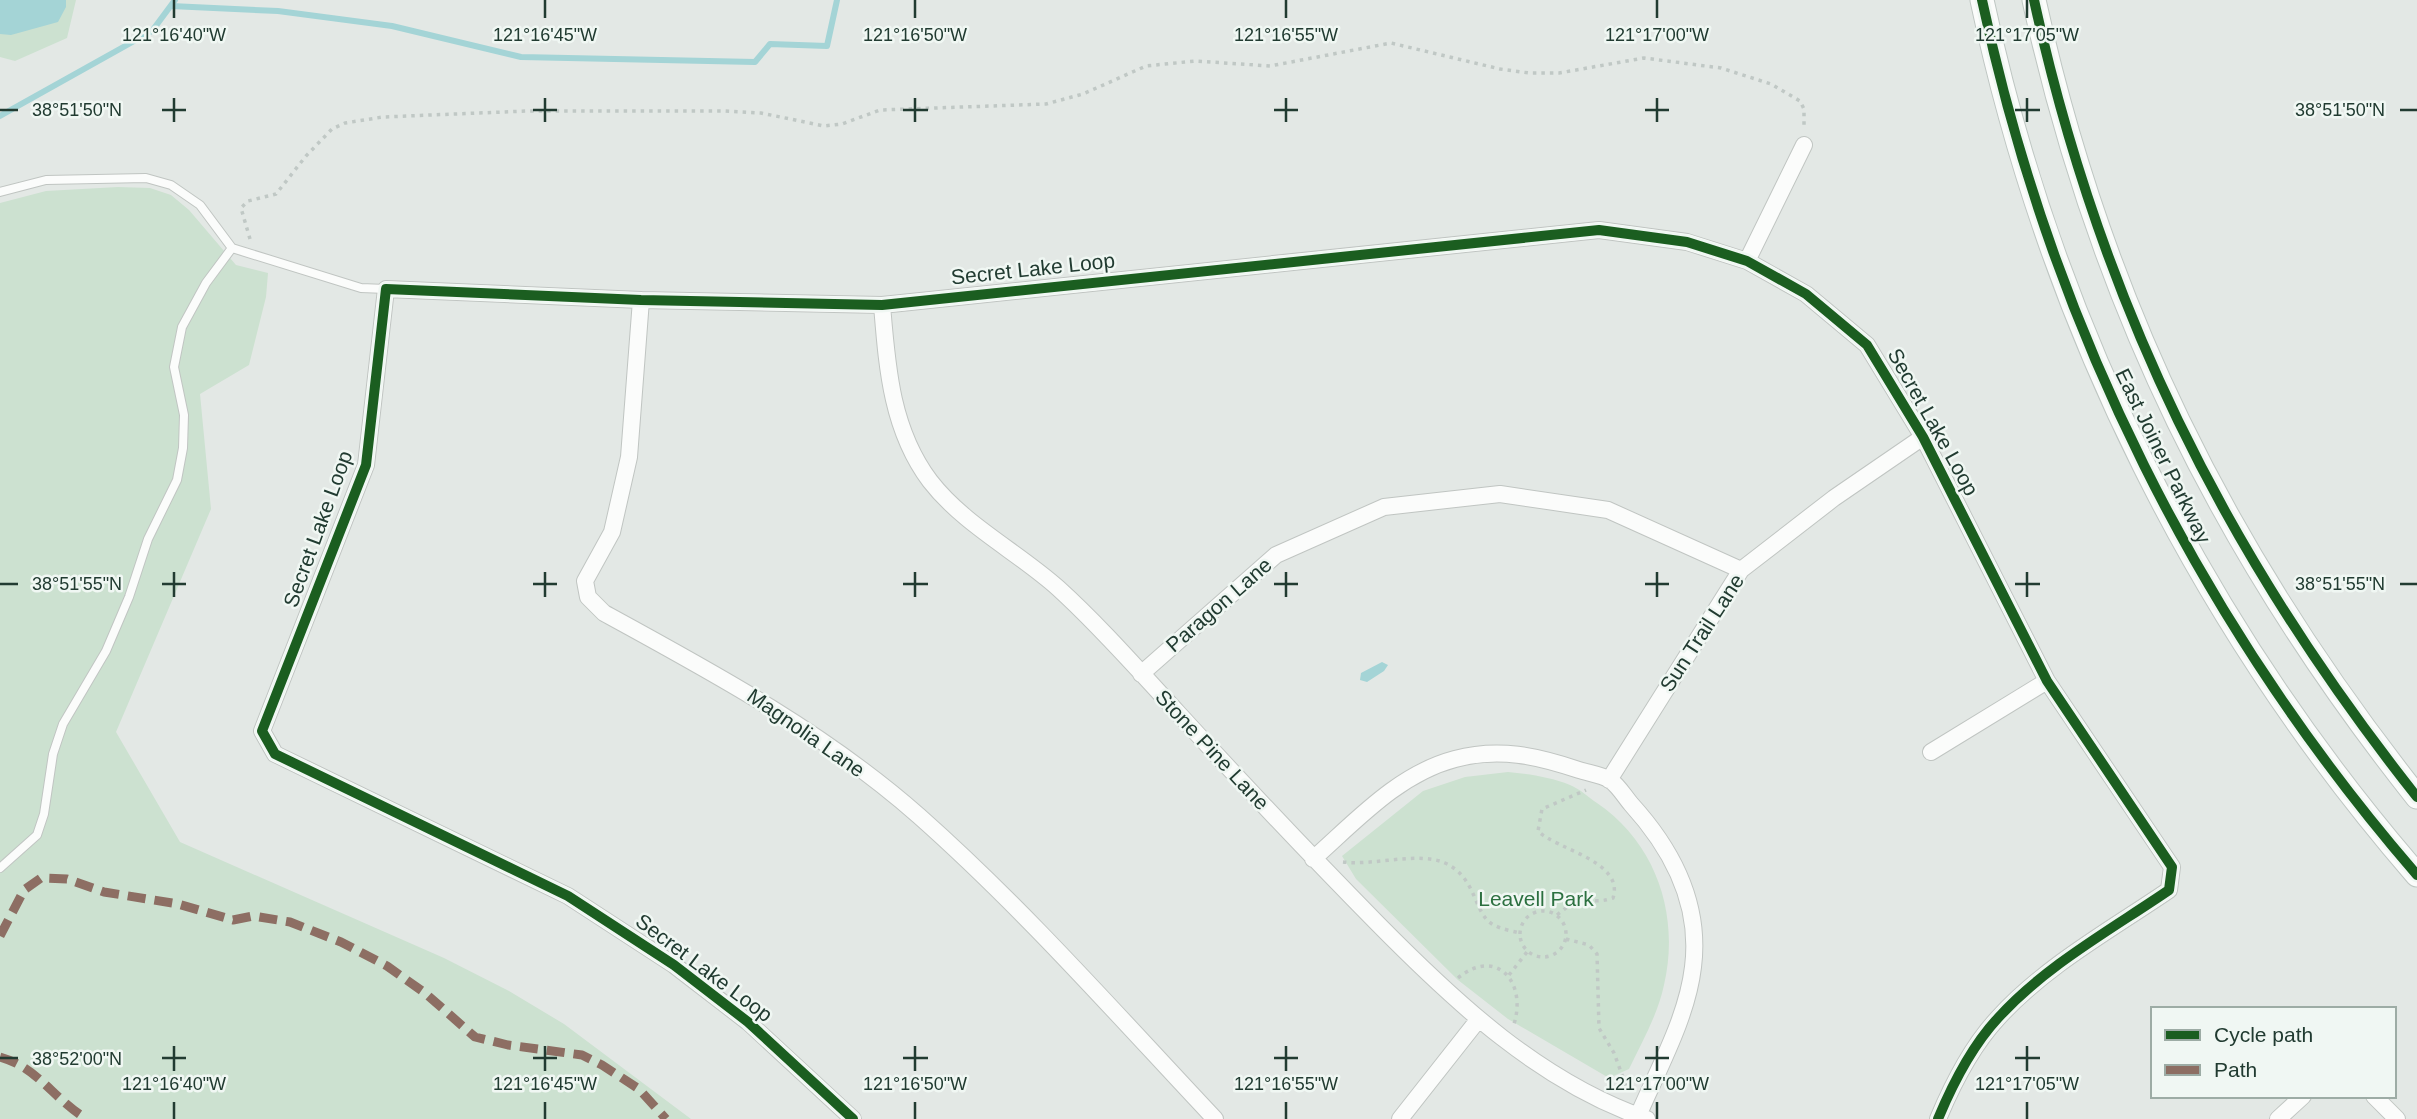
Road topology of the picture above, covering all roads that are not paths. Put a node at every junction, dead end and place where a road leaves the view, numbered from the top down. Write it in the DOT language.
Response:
graph roads {
  1 [pos="1982,0"];
  2 [pos="2034,0"];
  3 [pos="1804,145"];
  4 [pos="0,192"];
  5 [pos="232,248"];
  6 [pos="1747,261"];
  7 [pos="386,289"];
  8 [pos="641,300"];
  9 [pos="882,305"];
  10 [pos="1923,436"];
  11 [pos="1741,570"];
  12 [pos="1141,674"];
  13 [pos="2047,681"];
  14 [pos="1931,752"];
  15 [pos="1609,780"];
  16 [pos="2417,797"];
  17 [pos="1313,859"];
  18 [pos="0,868"];
  19 [pos="2417,875"];
  20 [pos="1478,1020"];
  21 [pos="2301,1098"];
  22 [pos="2376,1098"];
  23 [pos="1643,1117"];
  24 [pos="853,1119"];
  25 [pos="1215,1119"];
  26 [pos="1400,1119"];
  27 [pos="1938,1119"];
  28 [pos="2278,1119"];
  29 [pos="2397,1119"];
  1 -- 19 [label="main road, East Joiner Parkway"];
  2 -- 16 [label="main road, East Joiner Parkway"];
  3 -- 6 [label="street"];
  4 -- 5 [label="lane"];
  5 -- 7 [label="lane"];
  5 -- 18 [label="lane"];
  6 -- 9 [label="street, Secret Lake Loop"];
  6 -- 10 [label="street, Secret Lake Loop"];
  7 -- 8 [label="street, Secret Lake Loop"];
  7 -- 24 [label="street, Secret Lake Loop"];
  8 -- 9 [label="street, Secret Lake Loop"];
  8 -- 25 [label="street, Magnolia Lane"];
  9 -- 12 [label="street, Stone Pine Lane"];
  10 -- 11 [label="street, Sun Trail Lane"];
  10 -- 13 [label="street, Secret Lake Loop"];
  11 -- 12 [label="street, Paragon Lane"];
  11 -- 15 [label="street, Sun Trail Lane"];
  12 -- 17 [label="street, Stone Pine Lane"];
  13 -- 14 [label="street"];
  13 -- 27 [label="street, Secret Lake Loop"];
  15 -- 17 [label="street"];
  15 -- 23 [label="street"];
  17 -- 20 [label="street, Stone Pine Lane"];
  20 -- 23 [label="street, Stone Pine Lane"];
  20 -- 26 [label="street"];
  21 -- 28 [label="street"];
  22 -- 29 [label="street"];
}
